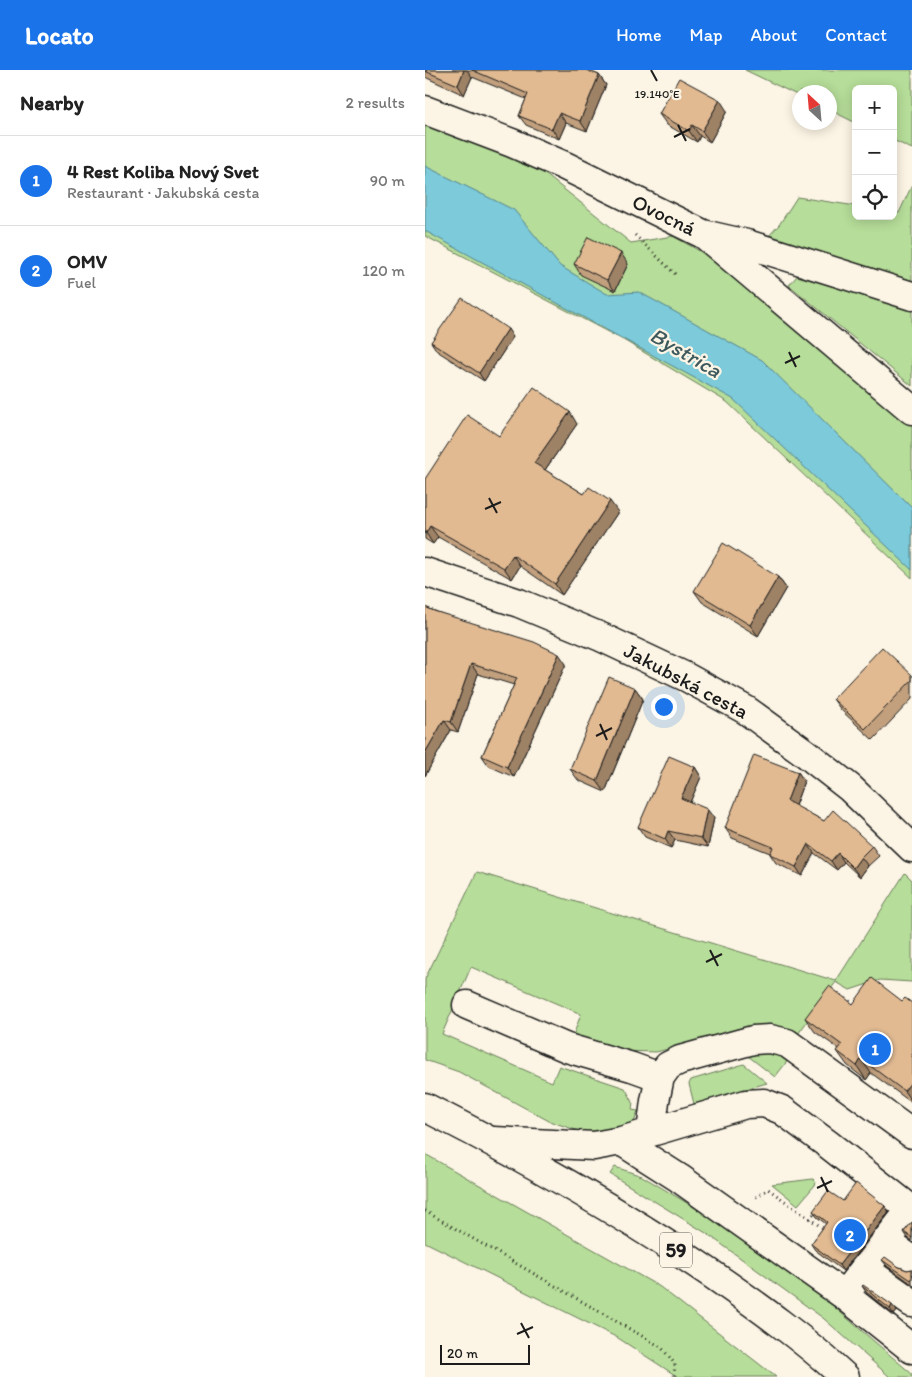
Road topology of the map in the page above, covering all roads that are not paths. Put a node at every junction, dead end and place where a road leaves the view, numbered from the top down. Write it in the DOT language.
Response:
graph roads {
  1 [pos="425,110"];
  2 [pos="703,234"];
  3 [pos="912,296"];
  4 [pos="912,410"];
  5 [pos="425,572"];
  6 [pos="912,848"];
  7 [pos="467,1004"];
  8 [pos="660,1077"];
  9 [pos="425,1107"];
  10 [pos="651,1132"];
  11 [pos="912,1134"];
  12 [pos="493,1141"];
  13 [pos="621,1142"];
  14 [pos="911,1209"];
  15 [pos="885,1241"];
  16 [pos="912,1260"];
  17 [pos="864,1269"];
  18 [pos="845,1295"];
  19 [pos="912,1303"];
  20 [pos="912,1349"];
  21 [pos="845,1377"];
  1 -- 2 [label="street, Ovocná"];
  2 -- 3 [label="street, Ovocná"];
  2 -- 4 [label="street"];
  5 -- 6 [label="street, Jakubská cesta"];
  7 -- 8 [label="street"];
  8 -- 10 [label="street"];
  8 -- 11 [label="street"];
  9 -- 12 [label="street, 59"];
  10 -- 13 [label="street"];
  10 -- 14 [label="street"];
  12 -- 13 [label="street"];
  12 -- 21 [label="street, 59"];
  13 -- 18 [label="street"];
  14 -- 15 [label="street"];
  15 -- 16 [label="street"];
  15 -- 17 [label="street"];
  17 -- 18 [label="street"];
  17 -- 19 [label="street"];
  18 -- 20 [label="street"];
}
